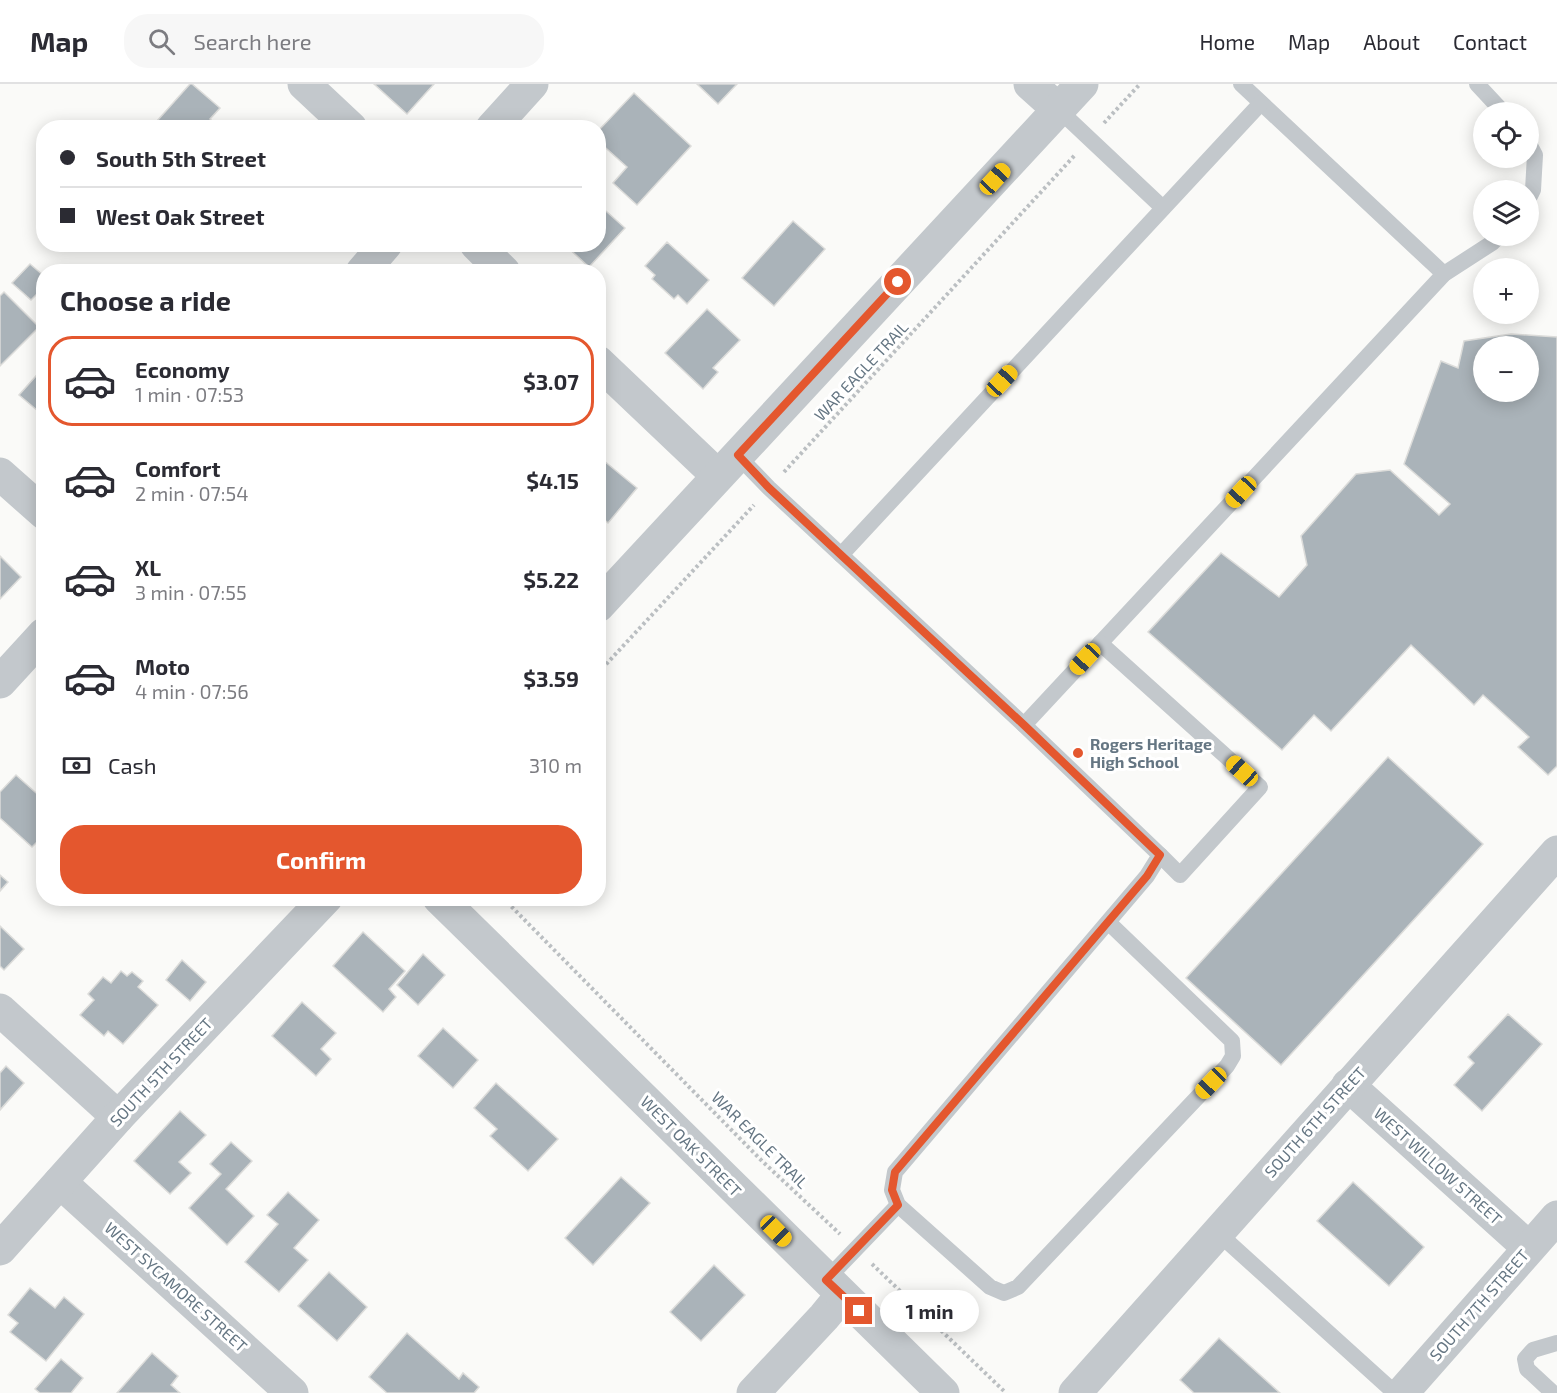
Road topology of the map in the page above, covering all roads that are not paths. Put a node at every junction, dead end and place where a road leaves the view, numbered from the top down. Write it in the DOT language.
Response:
graph roads {
  1 [pos="304,84"];
  2 [pos="532,84"];
  3 [pos="1030,84"];
  4 [pos="1082,84"];
  5 [pos="1241,84"];
  6 [pos="1477,84"];
  7 [pos="1494,102"];
  8 [pos="1261,103"];
  9 [pos="1059,110"];
  10 [pos="342,120"];
  11 [pos="499,120"];
  12 [pos="1163,208"];
  13 [pos="1487,246"];
  14 [pos="379,252"];
  15 [pos="484,252"];
  16 [pos="369,264"];
  17 [pos="496,264"];
  18 [pos="1444,274"];
  19 [pos="606,368"];
  20 [pos="728,466"];
  21 [pos="0,474"];
  22 [pos="36,506"];
  23 [pos="841,555"];
  24 [pos="606,597"];
  25 [pos="36,643"];
  26 [pos="1100,643"];
  27 [pos="0,682"];
  28 [pos="1024,725"];
  29 [pos="1557,852"];
  30 [pos="1160,855"];
  31 [pos="318,906"];
  32 [pos="448,906"];
  33 [pos="1108,922"];
  34 [pos="0,1010"];
  35 [pos="1348,1085"];
  36 [pos="118,1116"];
  37 [pos="60,1182"];
  38 [pos="898,1205"];
  39 [pos="1557,1216"];
  40 [pos="1217,1232"];
  41 [pos="1528,1248"];
  42 [pos="0,1249"];
  43 [pos="834,1287"];
  44 [pos="1557,1343"];
  45 [pos="292,1393"];
  46 [pos="753,1393"];
  47 [pos="944,1393"];
  48 [pos="1075,1393"];
  49 [pos="1395,1393"];
  50 [pos="1402,1393"];
  51 [pos="1553,1393"];
  1 -- 10 [label="street"];
  2 -- 11 [label="street"];
  3 -- 9 [label="street"];
  4 -- 9 [label="street"];
  5 -- 8 [label="lane"];
  6 -- 7 [label="lane"];
  8 -- 12 [label="lane"];
  8 -- 18 [label="lane"];
  9 -- 12 [label="lane"];
  9 -- 20 [label="street"];
  12 -- 23 [label="lane"];
  13 -- 18 [label="lane"];
  14 -- 16 [label="street"];
  15 -- 17 [label="street"];
  18 -- 26 [label="lane"];
  19 -- 20 [label="street"];
  20 -- 23 [label="lane"];
  20 -- 24 [label="street"];
  21 -- 22 [label="street"];
  23 -- 28 [label="lane"];
  25 -- 27 [label="street"];
  26 -- 28 [label="lane"];
  26 -- 30 [label="lane"];
  28 -- 30 [label="lane"];
  29 -- 35 [label="street, SOUTH 6TH STREET"];
  30 -- 33 [label="lane"];
  31 -- 36 [label="street, SOUTH 5TH STREET"];
  32 -- 43 [label="street, WEST OAK STREET"];
  33 -- 38 [label="lane"];
  33 -- 38 [label="lane"];
  34 -- 36 [label="street"];
  35 -- 40 [label="street, SOUTH 6TH STREET"];
  35 -- 41 [label="street, WEST WILLOW STREET"];
  36 -- 37 [label="street, SOUTH 5TH STREET"];
  37 -- 42 [label="street, SOUTH 5TH STREET"];
  37 -- 45 [label="street, WEST SYCAMORE STREET"];
  38 -- 43 [label="lane"];
  39 -- 41 [label="street, SOUTH 7TH STREET"];
  40 -- 48 [label="street, SOUTH 6TH STREET"];
  40 -- 49 [label="lane"];
  41 -- 50 [label="street, SOUTH 7TH STREET"];
  43 -- 46 [label="street"];
  43 -- 47 [label="street, WEST OAK STREET"];
  44 -- 51 [label="lane"];
}
